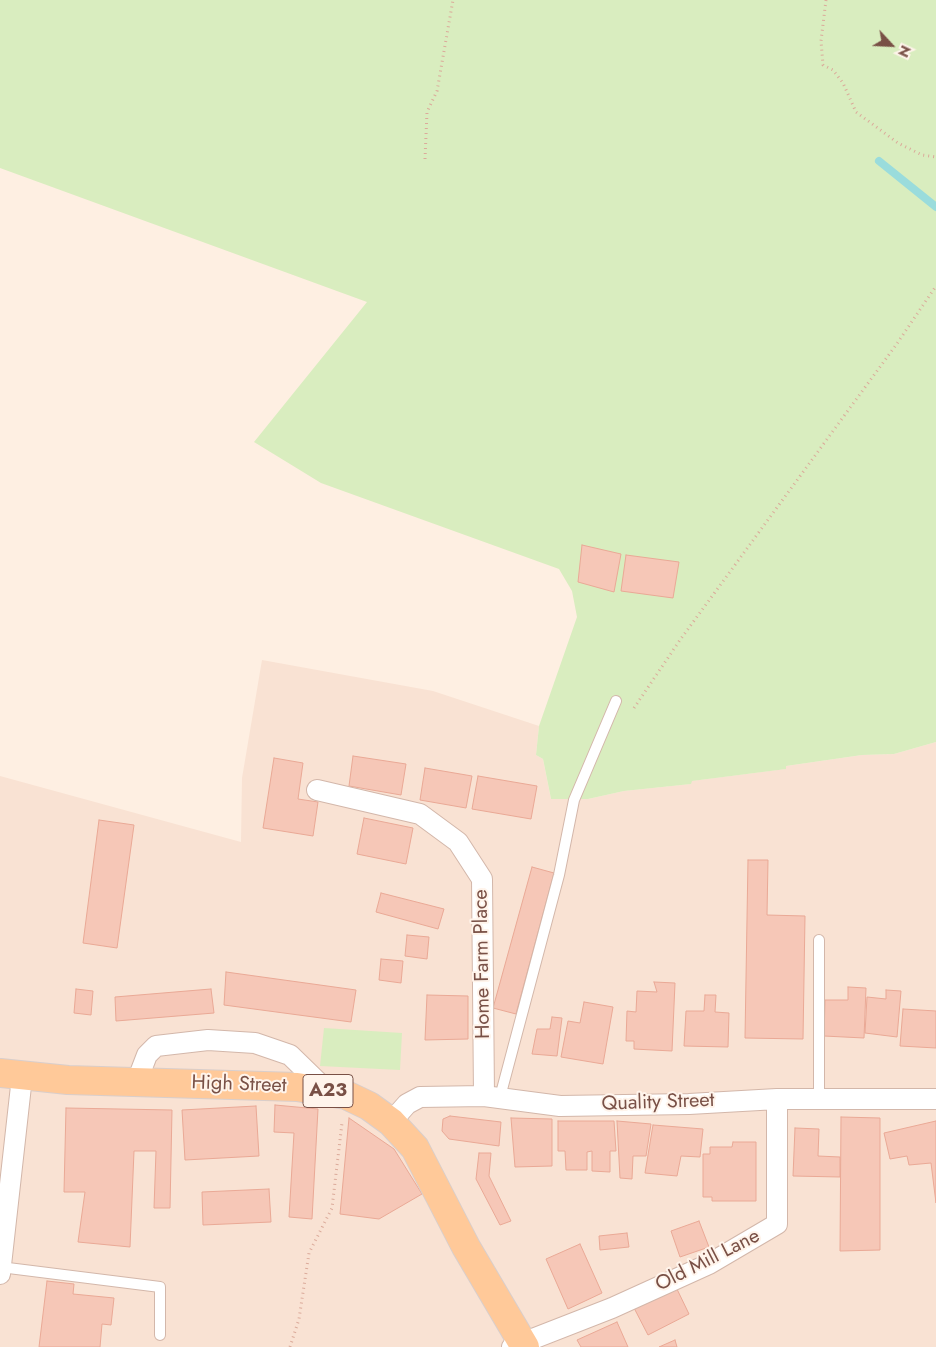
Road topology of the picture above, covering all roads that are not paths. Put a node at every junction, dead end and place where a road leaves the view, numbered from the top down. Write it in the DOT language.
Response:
graph roads {
  1 [pos="616,701"];
  2 [pos="318,790"];
  3 [pos="819,940"];
  4 [pos="11,1075"];
  5 [pos="137,1081"];
  6 [pos="336,1093"];
  7 [pos="492,1097"];
  8 [pos="936,1098"];
  9 [pos="777,1099"];
  10 [pos="819,1099"];
  11 [pos="391,1122"];
  12 [pos="0,1269"];
  13 [pos="160,1335"];
  14 [pos="520,1346"];
  1 -- 7 [label="lane"];
  2 -- 7 [label="street, Home Farm Place"];
  3 -- 10 [label="lane"];
  4 -- 5 [label="main road, High Street / A23"];
  4 -- 12 [label="street"];
  5 -- 6 [label="main road, High Street / A23"];
  5 -- 6 [label="street"];
  6 -- 11 [label="main road, High Street / A23"];
  7 -- 9 [label="street, Quality Street"];
  7 -- 11 [label="street, Quality Street"];
  8 -- 10 [label="street, Quality Street"];
  9 -- 10 [label="street, Quality Street"];
  9 -- 14 [label="street, Old Mill Lane"];
  11 -- 14 [label="main road, High Street / A23"];
  12 -- 13 [label="lane"];
}
